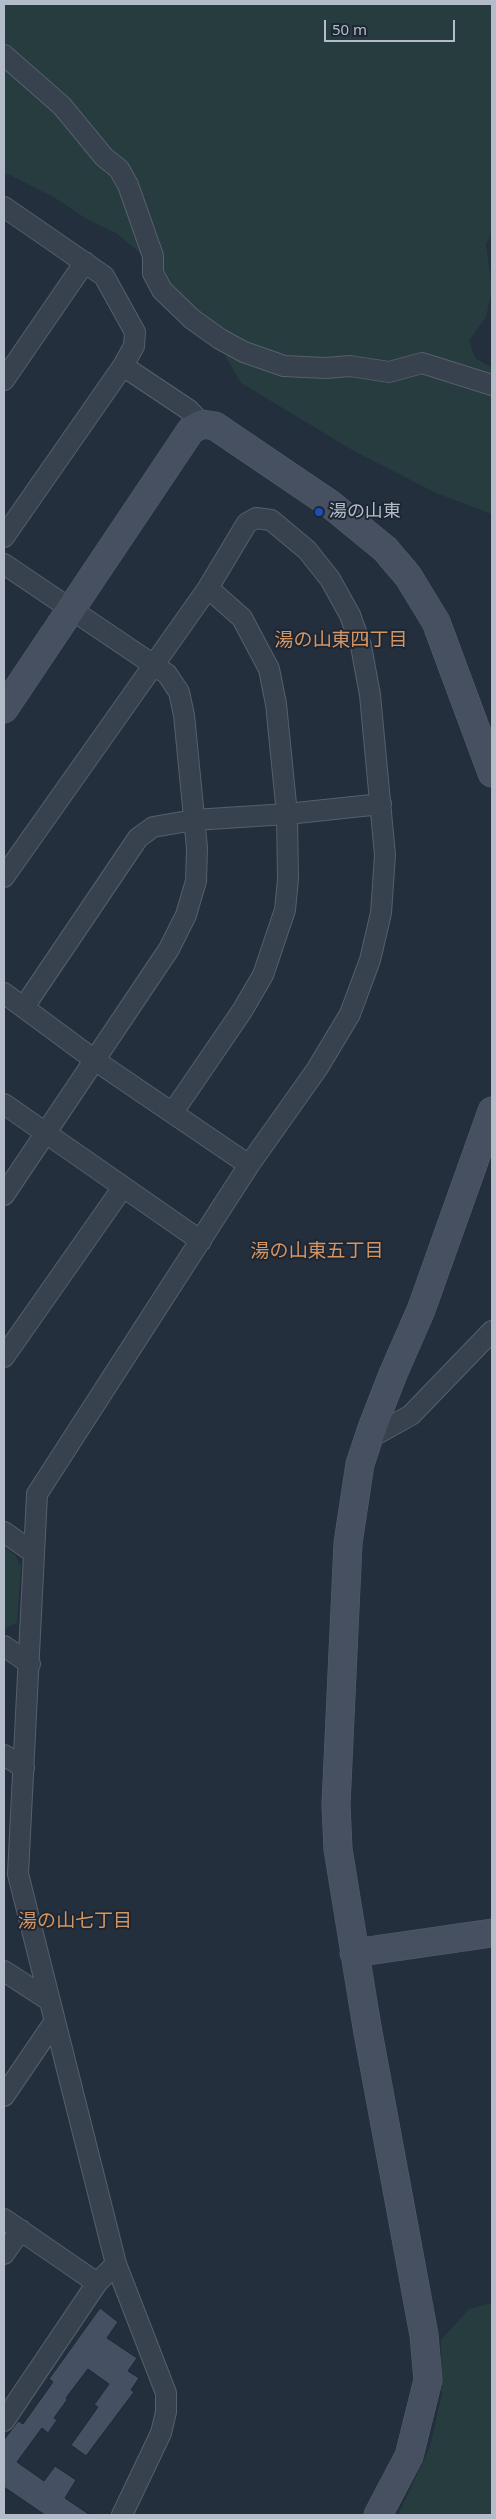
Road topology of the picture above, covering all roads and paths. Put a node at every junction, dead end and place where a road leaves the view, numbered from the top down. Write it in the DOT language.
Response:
graph roads {
  1 [pos="4,55"];
  2 [pos="7,215"];
  3 [pos="85,262"];
  4 [pos="123,366"];
  5 [pos="4,380"];
  6 [pos="492,385"];
  7 [pos="202,424"];
  8 [pos="4,537"];
  9 [pos="4,564"];
  10 [pos="208,588"];
  11 [pos="72,608"];
  12 [pos="153,664"];
  13 [pos="4,709"];
  14 [pos="492,773"];
  15 [pos="380,804"];
  16 [pos="287,814"];
  17 [pos="194,820"];
  18 [pos="4,877"];
  19 [pos="4,993"];
  20 [pos="24,1007"];
  21 [pos="96,1061"];
  22 [pos="4,1104"];
  23 [pos="492,1111"];
  24 [pos="172,1112"];
  25 [pos="47,1133"];
  26 [pos="250,1166"];
  27 [pos="123,1187"];
  28 [pos="4,1195"];
  29 [pos="200,1240"];
  30 [pos="492,1331"];
  31 [pos="4,1357"];
  32 [pos="368,1439"];
  33 [pos="4,1532"];
  34 [pos="34,1553"];
  35 [pos="4,1646"];
  36 [pos="30,1664"];
  37 [pos="4,1755"];
  38 [pos="24,1768"];
  39 [pos="11,1870"];
  40 [pos="492,1933"];
  41 [pos="354,1953"];
  42 [pos="4,1971"];
  43 [pos="47,1999"];
  44 [pos="55,2021"];
  45 [pos="4,2096"];
  46 [pos="4,2219"];
  47 [pos="21,2230"];
  48 [pos="4,2254"];
  49 [pos="116,2264"];
  50 [pos="97,2283"];
  51 [pos="4,2420"];
  52 [pos="122,2515"];
  53 [pos="378,2515"];
  1 -- 6 [label="street"];
  2 -- 3 [label="street"];
  3 -- 4 [label="street"];
  3 -- 5 [label="street"];
  4 -- 7 [label="street"];
  4 -- 8 [label="street"];
  7 -- 11 [label="street"];
  7 -- 14 [label="street"];
  9 -- 11 [label="street"];
  10 -- 12 [label="street"];
  10 -- 15 [label="street"];
  10 -- 16 [label="street"];
  11 -- 12 [label="street"];
  11 -- 13 [label="street"];
  12 -- 17 [label="street"];
  12 -- 18 [label="street"];
  15 -- 16 [label="street"];
  15 -- 26 [label="street"];
  16 -- 17 [label="street"];
  16 -- 24 [label="street"];
  17 -- 20 [label="street"];
  17 -- 21 [label="street"];
  19 -- 20 [label="street"];
  20 -- 21 [label="street"];
  21 -- 24 [label="street"];
  21 -- 25 [label="street"];
  22 -- 25 [label="street"];
  23 -- 32 [label="street"];
  24 -- 26 [label="street"];
  25 -- 27 [label="street"];
  25 -- 28 [label="street"];
  26 -- 29 [label="street"];
  27 -- 29 [label="street"];
  27 -- 31 [label="street"];
  29 -- 34 [label="street"];
  30 -- 32 [label="street"];
  32 -- 41 [label="street"];
  33 -- 34 [label="street"];
  34 -- 36 [label="street"];
  35 -- 36 [label="street"];
  36 -- 38 [label="street"];
  37 -- 38 [label="street"];
  38 -- 39 [label="street"];
  39 -- 43 [label="street"];
  40 -- 41 [label="street"];
  41 -- 53 [label="street"];
  42 -- 43 [label="street"];
  43 -- 44 [label="street"];
  44 -- 45 [label="street"];
  44 -- 49 [label="street"];
  46 -- 47 [label="street"];
  47 -- 48 [label="street"];
  47 -- 50 [label="street"];
  49 -- 50 [label="street"];
  49 -- 52 [label="street"];
  50 -- 51 [label="street"];
}
